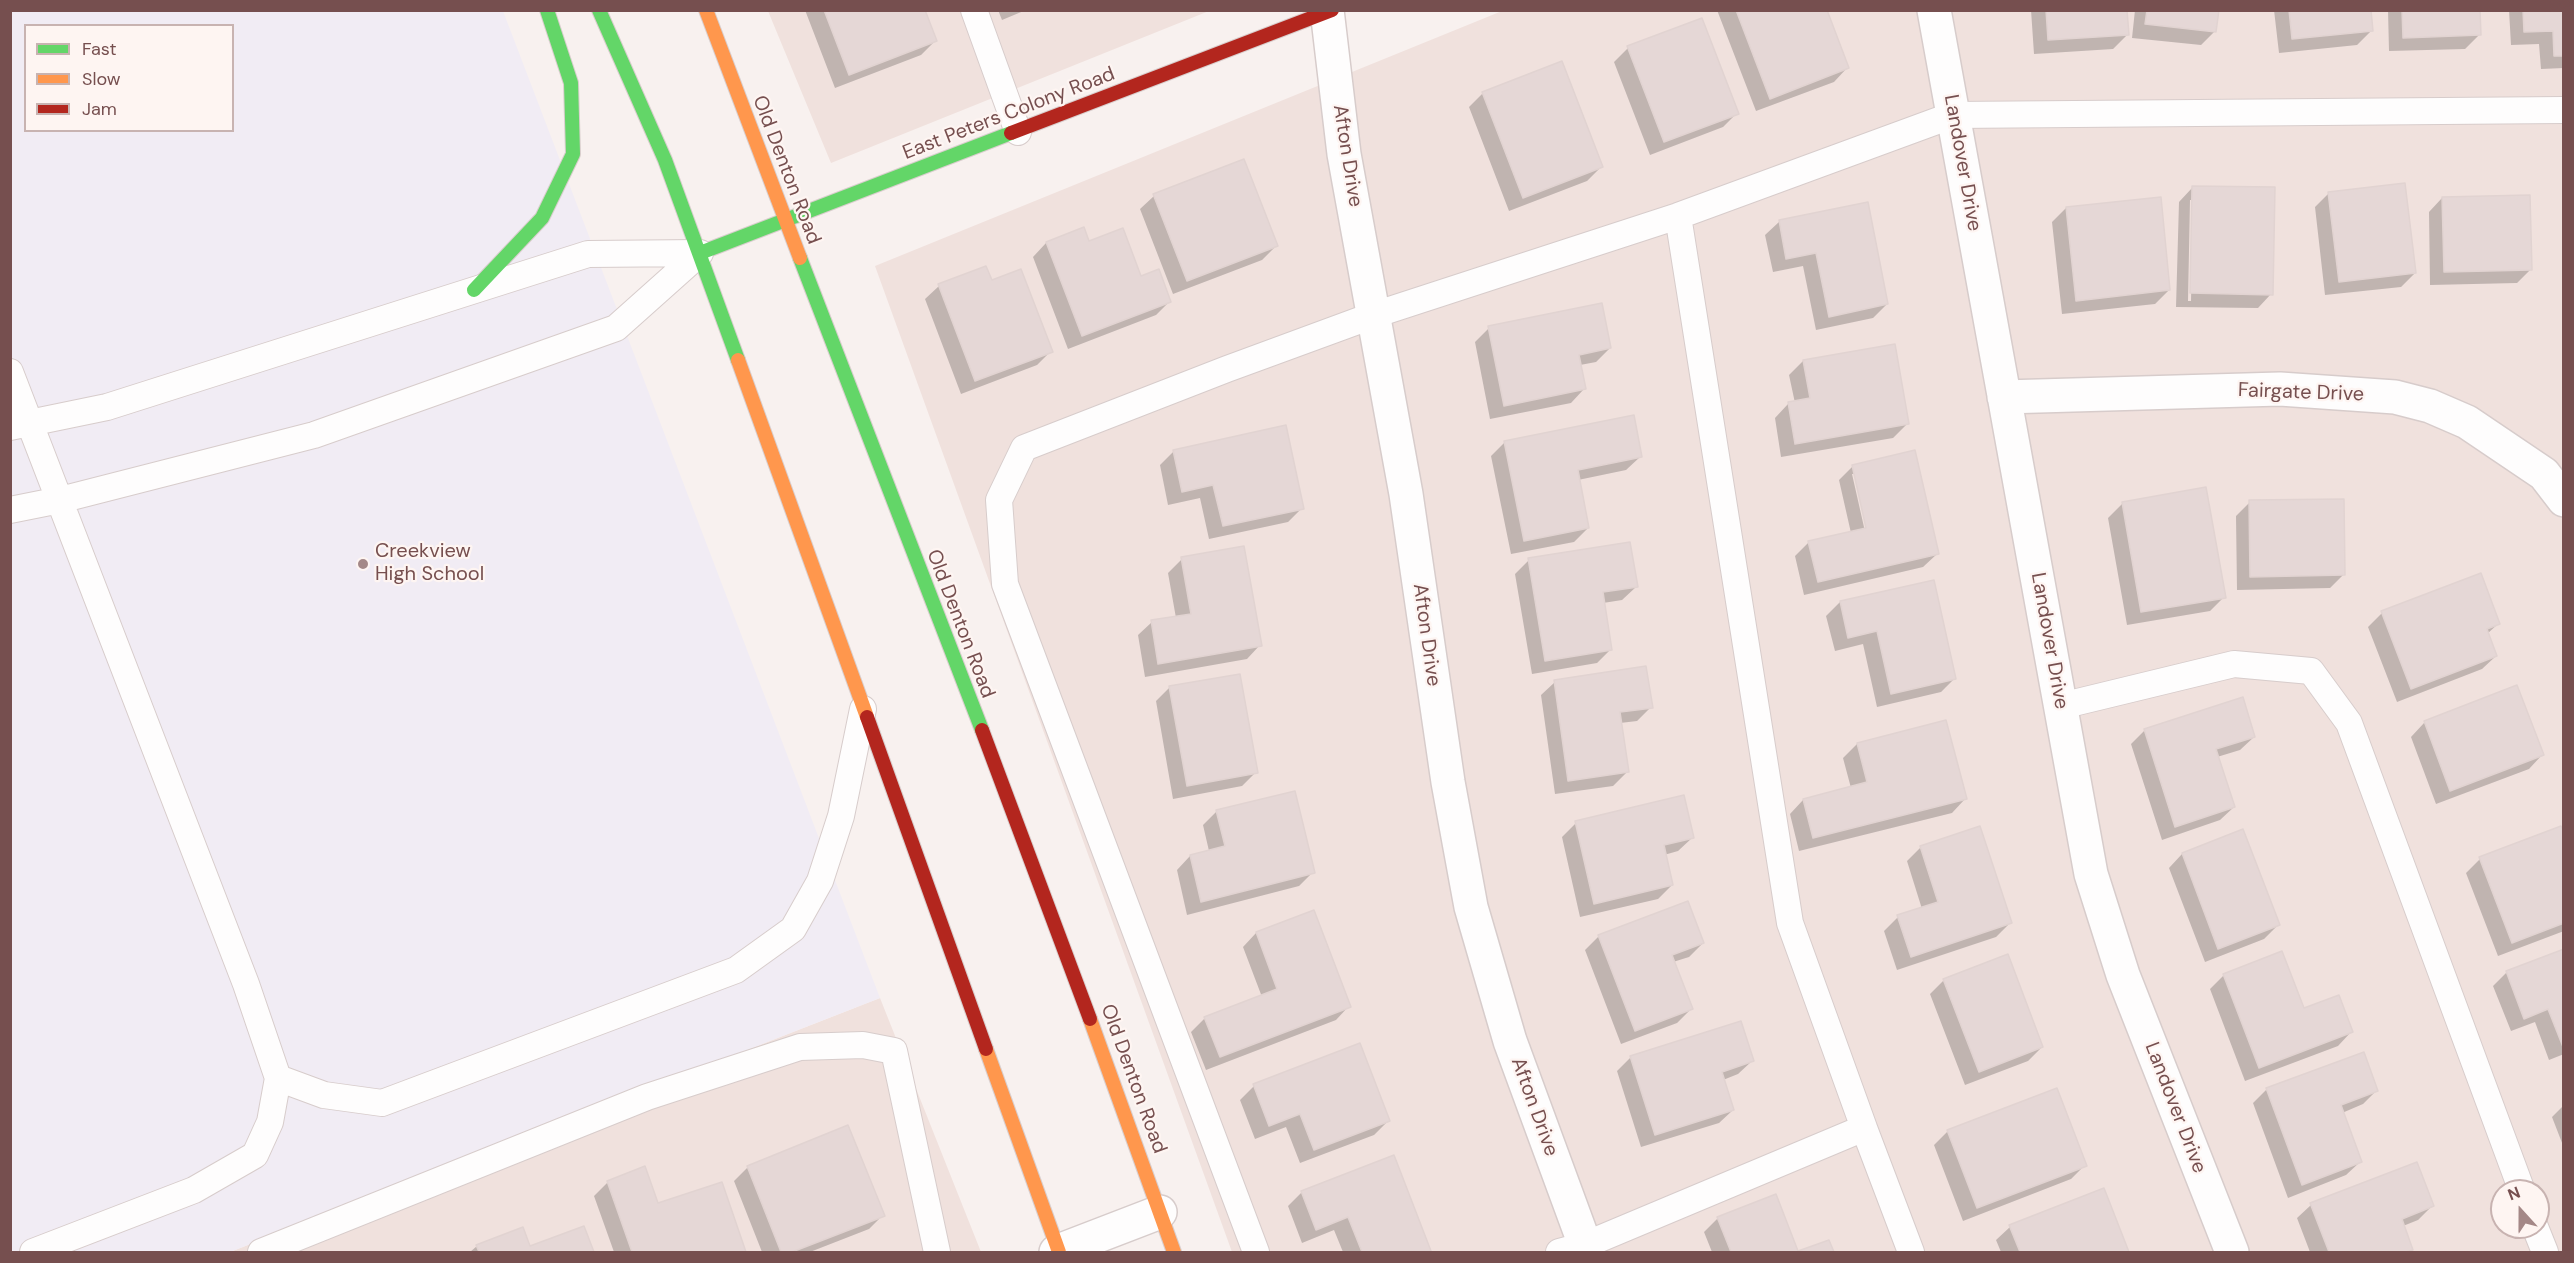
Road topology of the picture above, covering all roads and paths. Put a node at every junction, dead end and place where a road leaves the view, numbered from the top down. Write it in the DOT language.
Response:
graph roads {
  1 [pos="547,10"];
  2 [pos="599,10"];
  3 [pos="706,10"];
  4 [pos="974,10"];
  5 [pos="1934,10"];
  6 [pos="1329,11"];
  7 [pos="2564,110"];
  8 [pos="1953,115"];
  9 [pos="1018,132"];
  10 [pos="1678,216"];
  11 [pos="785,222"];
  12 [pos="700,253"];
  13 [pos="474,290"];
  14 [pos="1374,315"];
  15 [pos="10,372"];
  16 [pos="2004,397"];
  17 [pos="20,424"];
  18 [pos="60,500"];
  19 [pos="2564,500"];
  20 [pos="10,510"];
  21 [pos="2061,705"];
  22 [pos="863,709"];
  23 [pos="278,1078"];
  24 [pos="1863,1128"];
  25 [pos="2518,1179"];
  26 [pos="1160,1212"];
  27 [pos="1572,1249"];
  28 [pos="33,1252"];
  29 [pos="261,1252"];
  30 [pos="937,1252"];
  31 [pos="1058,1252"];
  32 [pos="1174,1252"];
  33 [pos="1256,1252"];
  34 [pos="1911,1252"];
  35 [pos="2232,1252"];
  1 -- 13 [label="main road"];
  2 -- 12 [label="main road"];
  3 -- 11 [label="main road, Old Denton Road"];
  4 -- 9 [label="lane"];
  5 -- 8 [label="street, Landover Drive"];
  6 -- 9 [label="main road, East Peters Colony Road"];
  6 -- 14 [label="street, Afton Drive"];
  7 -- 8 [label="lane"];
  8 -- 10 [label="lane"];
  8 -- 16 [label="street, Landover Drive"];
  9 -- 11 [label="main road, East Peters Colony Road"];
  10 -- 14 [label="lane"];
  10 -- 24 [label="lane"];
  11 -- 12 [label="main road, East Peters Colony Road"];
  11 -- 26 [label="main road, Old Denton Road"];
  12 -- 13 [label="lane"];
  12 -- 18 [label="lane"];
  12 -- 22 [label="main road"];
  13 -- 17 [label="lane"];
  14 -- 27 [label="street, Afton Drive"];
  14 -- 33 [label="lane"];
  15 -- 17 [label="lane"];
  16 -- 19 [label="street, Fairgate Drive"];
  16 -- 21 [label="street, Landover Drive"];
  17 -- 18 [label="lane"];
  18 -- 20 [label="lane"];
  18 -- 23 [label="lane"];
  21 -- 25 [label="lane"];
  21 -- 35 [label="street, Landover Drive"];
  22 -- 23 [label="lane"];
  22 -- 31 [label="main road"];
  23 -- 28 [label="lane"];
  24 -- 27 [label="lane"];
  24 -- 34 [label="lane"];
  26 -- 31 [label="street"];
  26 -- 32 [label="main road, Old Denton Road"];
  29 -- 30 [label="lane"];
}
